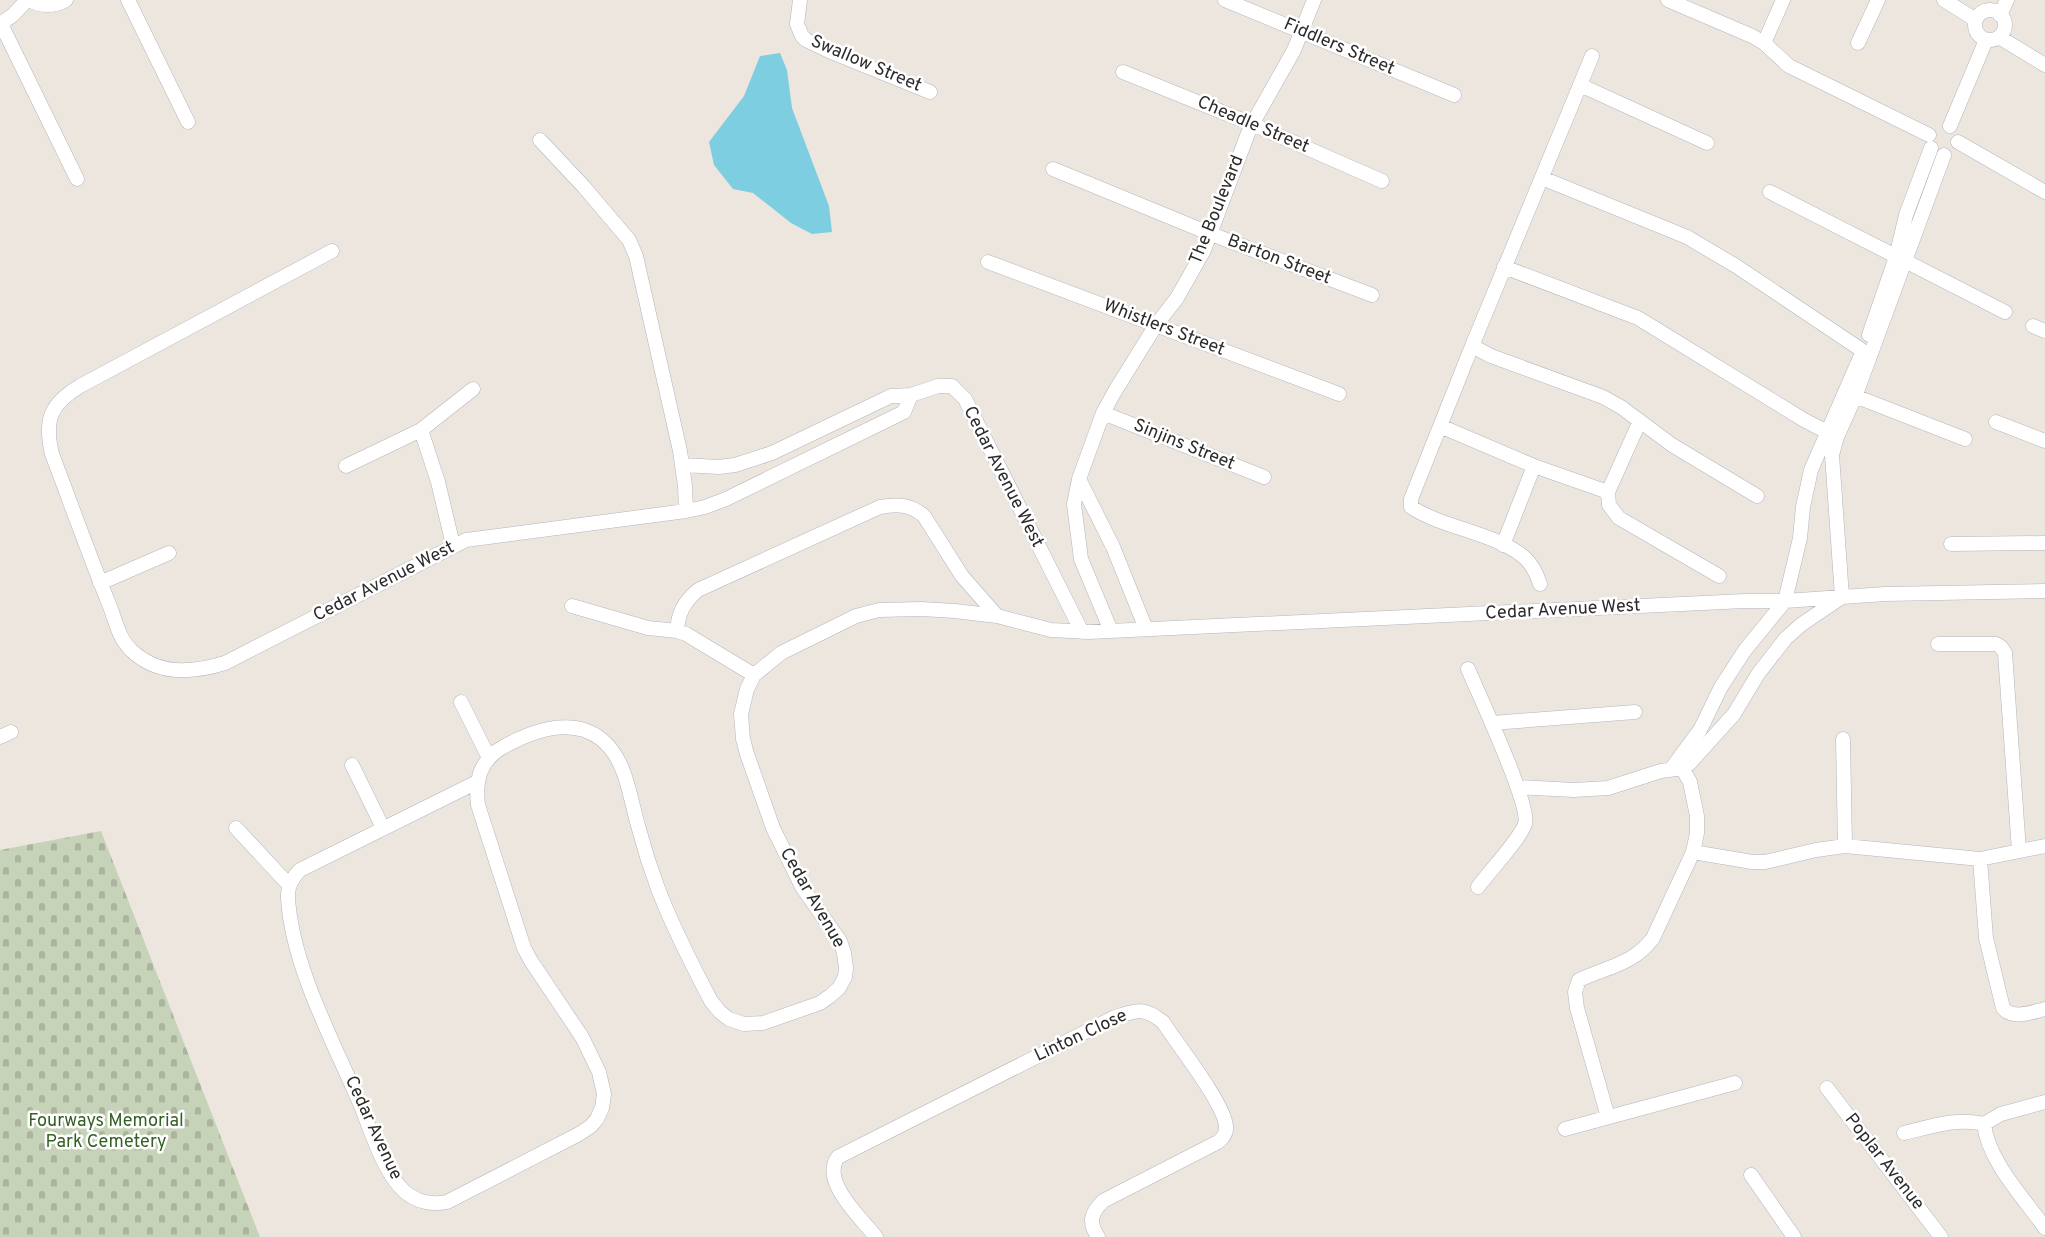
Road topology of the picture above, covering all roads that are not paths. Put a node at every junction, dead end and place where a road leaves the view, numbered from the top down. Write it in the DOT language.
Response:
graph roads {
  1 [pos="28,0"];
  2 [pos="66,0"];
  3 [pos="128,0"];
  4 [pos="800,0"];
  5 [pos="1225,0"];
  6 [pos="1314,0"];
  7 [pos="1668,0"];
  8 [pos="1783,0"];
  9 [pos="1878,0"];
  10 [pos="1944,0"];
  11 [pos="2007,0"];
  12 [pos="1989,12"];
  13 [pos="1,24"];
  14 [pos="1303,31"];
  15 [pos="1993,38"];
  16 [pos="1858,43"];
  17 [pos="1764,44"];
  18 [pos="1592,56"];
  19 [pos="2045,65"];
  20 [pos="1123,72"];
  21 [pos="1580,85"];
  22 [pos="930,92"];
  23 [pos="1454,95"];
  24 [pos="188,122"];
  25 [pos="1252,124"];
  26 [pos="1950,126"];
  27 [pos="540,140"];
  28 [pos="1958,142"];
  29 [pos="1707,143"];
  30 [pos="1935,146"];
  31 [pos="1053,169"];
  32 [pos="1542,178"];
  33 [pos="77,179"];
  34 [pos="1382,180"];
  35 [pos="1770,192"];
  36 [pos="2045,192"];
  37 [pos="1211,234"];
  38 [pos="332,251"];
  39 [pos="1901,260"];
  40 [pos="988,262"];
  41 [pos="1504,267"];
  42 [pos="1372,296"];
  43 [pos="2005,312"];
  44 [pos="1156,325"];
  45 [pos="1472,346"];
  46 [pos="1863,351"];
  47 [pos="473,389"];
  48 [pos="1339,394"];
  49 [pos="1850,394"];
  50 [pos="911,396"];
  51 [pos="1103,413"];
  52 [pos="1996,422"];
  53 [pos="1640,423"];
  54 [pos="1440,426"];
  55 [pos="421,430"];
  56 [pos="1832,434"];
  57 [pos="1965,439"];
  58 [pos="2045,441"];
  59 [pos="682,465"];
  60 [pos="735,465"];
  61 [pos="346,466"];
  62 [pos="1534,466"];
  63 [pos="1264,477"];
  64 [pos="1079,479"];
  65 [pos="743,491"];
  66 [pos="1608,492"];
  67 [pos="1756,496"];
  68 [pos="686,511"];
  69 [pos="2045,543"];
  70 [pos="1951,544"];
  71 [pos="453,545"];
  72 [pos="1503,545"];
  73 [pos="169,553"];
  74 [pos="1719,576"];
  75 [pos="100,583"];
  76 [pos="1540,584"];
  77 [pos="2045,591"];
  78 [pos="1842,597"];
  79 [pos="1785,601"];
  80 [pos="572,606"];
  81 [pos="996,616"];
  82 [pos="1146,629"];
  83 [pos="1111,631"];
  84 [pos="677,632"];
  85 [pos="1082,632"];
  86 [pos="1755,637"];
  87 [pos="1938,644"];
  88 [pos="1776,650"];
  89 [pos="1468,669"];
  90 [pos="754,675"];
  91 [pos="461,702"];
  92 [pos="1635,712"];
  93 [pos="1709,712"];
  94 [pos="1492,723"];
  95 [pos="1726,725"];
  96 [pos="1844,739"];
  97 [pos="489,758"];
  98 [pos="352,765"];
  99 [pos="1677,766"];
  100 [pos="477,782"];
  101 [pos="1517,787"];
  102 [pos="236,828"];
  103 [pos="383,828"];
  104 [pos="1845,846"];
  105 [pos="2045,846"];
  106 [pos="2019,851"];
  107 [pos="1693,852"];
  108 [pos="1980,859"];
  109 [pos="289,885"];
  110 [pos="1478,887"];
  111 [pos="2045,1009"];
  112 [pos="1735,1083"];
  113 [pos="1827,1088"];
  114 [pos="2045,1102"];
  115 [pos="1608,1117"];
  116 [pos="1984,1124"];
  117 [pos="1565,1129"];
  118 [pos="1904,1133"];
  119 [pos="1751,1175"];
  120 [pos="2045,1228"];
  121 [pos="876,1237"];
  122 [pos="1098,1237"];
  123 [pos="1794,1237"];
  124 [pos="1941,1237"];
  1 -- 2 [label="street"];
  1 -- 13 [label="street"];
  3 -- 24 [label="street"];
  4 -- 22 [label="street, Swallow Street"];
  5 -- 14 [label="street, Fiddlers Street"];
  6 -- 14 [label="street, The Boulevard"];
  7 -- 17 [label="street"];
  8 -- 17 [label="street"];
  9 -- 16 [label="street"];
  10 -- 12 [label="street"];
  11 -- 12 [label="street"];
  12 -- 15 [label="street"];
  12 -- 15 [label="street"];
  13 -- 33 [label="street"];
  14 -- 23 [label="street, Fiddlers Street"];
  14 -- 25 [label="street, The Boulevard"];
  15 -- 19 [label="street"];
  15 -- 26 [label="street"];
  17 -- 30 [label="street"];
  18 -- 21 [label="street"];
  20 -- 25 [label="street, Cheadle Street"];
  21 -- 29 [label="street"];
  21 -- 32 [label="street"];
  25 -- 34 [label="street, Cheadle Street"];
  25 -- 37 [label="street, The Boulevard"];
  26 -- 28 [label="street"];
  26 -- 30 [label="street"];
  27 -- 59 [label="street"];
  28 -- 30 [label="street"];
  28 -- 36 [label="street"];
  30 -- 39 [label="street"];
  31 -- 37 [label="street, Barton Street"];
  32 -- 41 [label="street"];
  32 -- 46 [label="street"];
  35 -- 39 [label="street"];
  37 -- 42 [label="street, Barton Street"];
  37 -- 44 [label="street, The Boulevard"];
  38 -- 75 [label="street, Cedar Avenue West"];
  39 -- 43 [label="street"];
  39 -- 46 [label="street"];
  39 -- 49 [label="street"];
  40 -- 44 [label="street, Whistlers Street"];
  41 -- 45 [label="street"];
  41 -- 56 [label="street"];
  44 -- 48 [label="street, Whistlers Street"];
  44 -- 51 [label="street, The Boulevard"];
  45 -- 53 [label="street"];
  45 -- 54 [label="street"];
  46 -- 49 [label="street"];
  47 -- 55 [label="street"];
  49 -- 56 [label="street"];
  49 -- 57 [label="street"];
  50 -- 60 [label="street"];
  50 -- 65 [label="street, Cedar Avenue West"];
  50 -- 85 [label="street, Cedar Avenue West"];
  51 -- 63 [label="street, Sinjins Street"];
  51 -- 64 [label="street, The Boulevard"];
  52 -- 58 [label="street"];
  53 -- 66 [label="street"];
  53 -- 67 [label="street"];
  54 -- 62 [label="street"];
  54 -- 72 [label="street"];
  55 -- 61 [label="street"];
  55 -- 71 [label="street"];
  56 -- 78 [label="street"];
  56 -- 79 [label="street"];
  59 -- 60 [label="street"];
  59 -- 68 [label="street"];
  60 -- 65 [label="street"];
  62 -- 66 [label="street"];
  62 -- 72 [label="street"];
  64 -- 82 [label="street"];
  64 -- 83 [label="street, The Boulevard"];
  65 -- 68 [label="street, Cedar Avenue West"];
  66 -- 74 [label="street"];
  68 -- 71 [label="street, Cedar Avenue West"];
  69 -- 70 [label="street"];
  71 -- 75 [label="street, Cedar Avenue West"];
  72 -- 76 [label="street"];
  73 -- 75 [label="street"];
  77 -- 78 [label="street, Cedar Avenue West"];
  78 -- 79 [label="street, Cedar Avenue West"];
  78 -- 88 [label="street"];
  79 -- 82 [label="street, Cedar Avenue West"];
  79 -- 86 [label="street"];
  80 -- 84 [label="street"];
  81 -- 84 [label="street"];
  81 -- 85 [label="street, Cedar Avenue West"];
  81 -- 90 [label="street"];
  82 -- 83 [label="street, Cedar Avenue West"];
  83 -- 85 [label="street, Cedar Avenue West"];
  84 -- 90 [label="street"];
  86 -- 88 [label="street"];
  86 -- 93 [label="street"];
  87 -- 106 [label="street"];
  88 -- 95 [label="street"];
  89 -- 94 [label="street"];
  90 -- 97 [label="street, Cedar Avenue"];
  91 -- 97 [label="street"];
  92 -- 94 [label="street"];
  93 -- 95 [label="street"];
  93 -- 99 [label="street"];
  94 -- 101 [label="street"];
  95 -- 99 [label="street"];
  96 -- 104 [label="street"];
  97 -- 100 [label="street, Cedar Avenue"];
  98 -- 103 [label="street"];
  99 -- 101 [label="street"];
  99 -- 107 [label="street"];
  100 -- 103 [label="street"];
  100 -- 109 [label="street, Cedar Avenue"];
  101 -- 110 [label="street"];
  102 -- 109 [label="street"];
  103 -- 109 [label="street"];
  104 -- 107 [label="street"];
  104 -- 108 [label="street"];
  105 -- 106 [label="street"];
  106 -- 108 [label="street"];
  107 -- 115 [label="street"];
  108 -- 111 [label="street"];
  112 -- 115 [label="street"];
  113 -- 124 [label="street, Poplar Avenue"];
  114 -- 116 [label="street"];
  115 -- 117 [label="street"];
  116 -- 118 [label="street"];
  116 -- 120 [label="street"];
  119 -- 123 [label="street"];
  121 -- 122 [label="street, Linton Close"];
}
